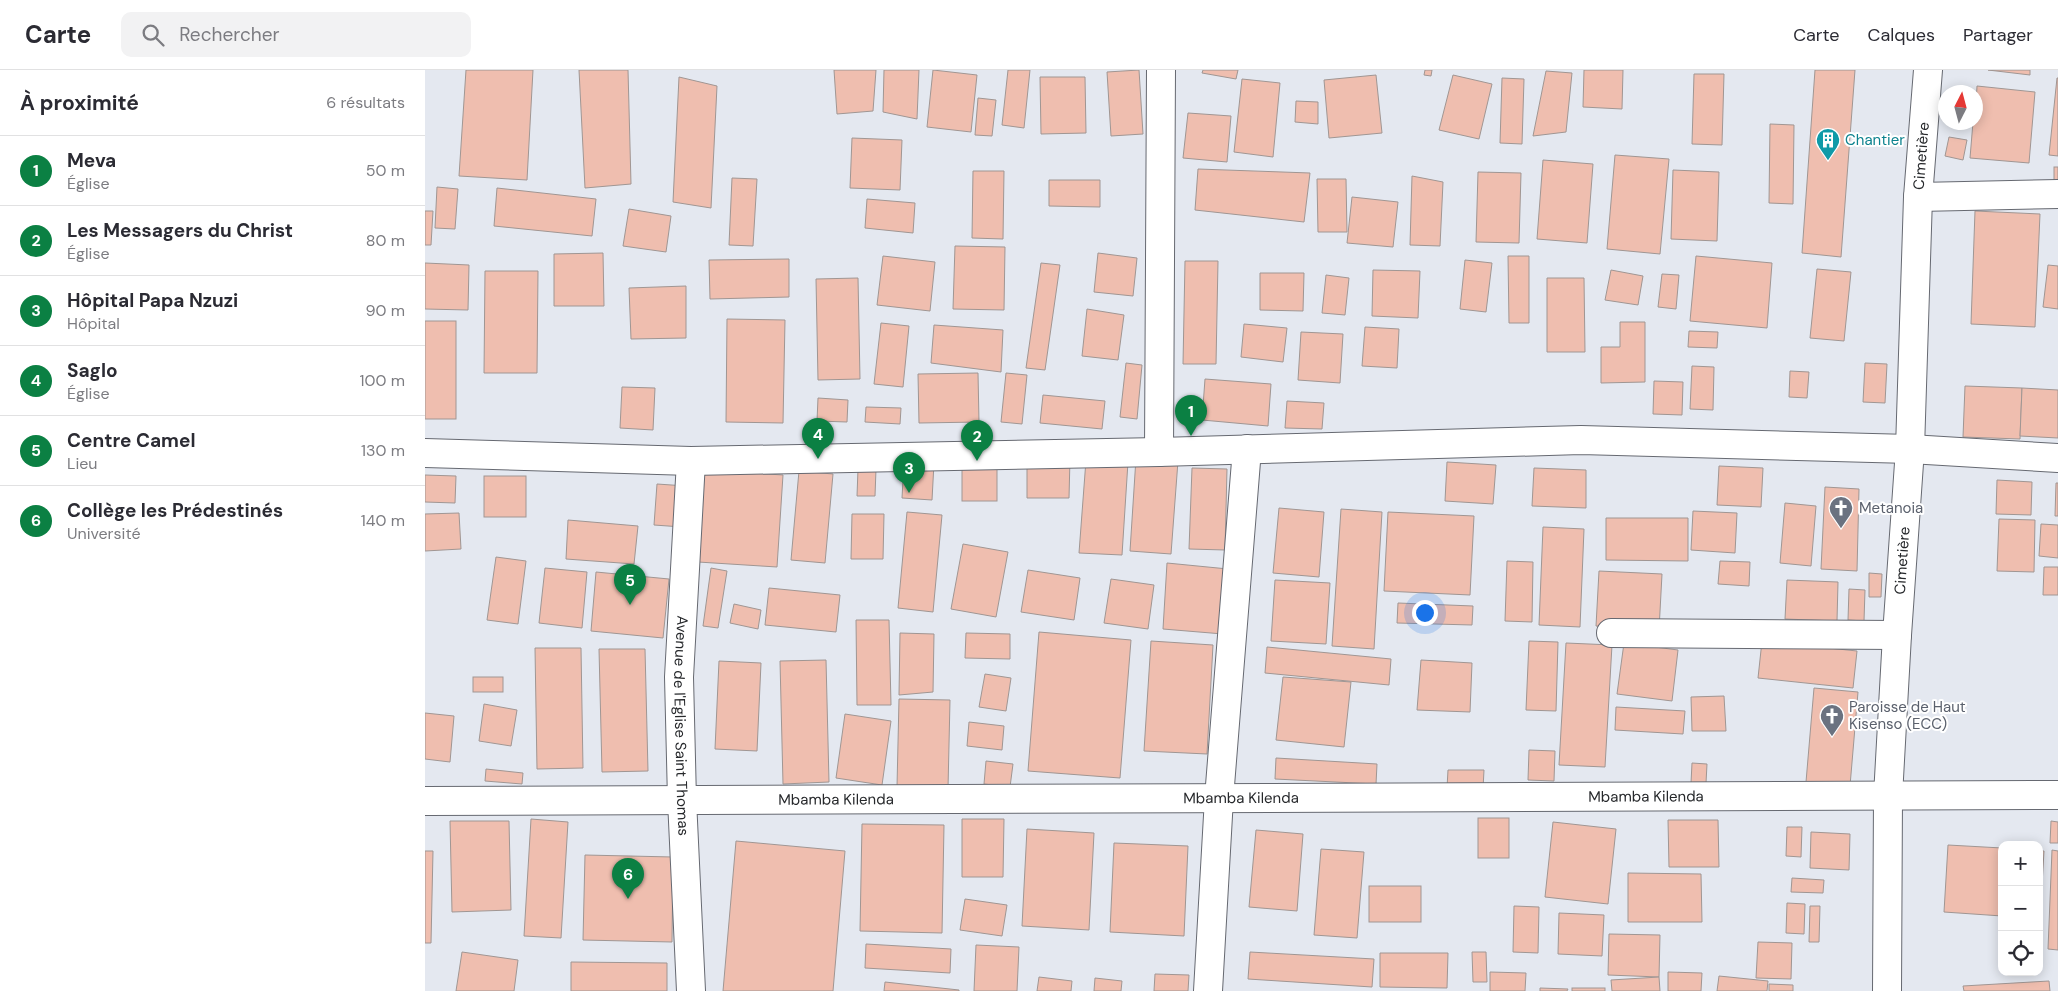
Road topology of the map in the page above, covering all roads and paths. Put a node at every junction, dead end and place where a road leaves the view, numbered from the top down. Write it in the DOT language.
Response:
graph roads {
  1 [pos="1161,70"];
  2 [pos="1928,70"];
  3 [pos="2058,194"];
  4 [pos="1918,197"];
  5 [pos="1247,449"];
  6 [pos="1909,449"];
  7 [pos="425,452"];
  8 [pos="1159,452"];
  9 [pos="2058,458"];
  10 [pos="691,461"];
  11 [pos="1611,633"];
  12 [pos="1897,635"];
  13 [pos="2058,795"];
  14 [pos="1888,796"];
  15 [pos="1219,798"];
  16 [pos="682,800"];
  17 [pos="425,801"];
  18 [pos="691,991"];
  19 [pos="1208,991"];
  20 [pos="1887,991"];
  1 -- 8 [label="street"];
  2 -- 4 [label="street, Cimetière"];
  3 -- 4 [label="street"];
  4 -- 6 [label="street, Cimetière"];
  5 -- 6 [label="street"];
  5 -- 8 [label="street"];
  5 -- 15 [label="street"];
  6 -- 9 [label="street"];
  6 -- 12 [label="street, Cimetière"];
  7 -- 10 [label="street"];
  8 -- 10 [label="street"];
  10 -- 16 [label="street, Avenue de l'Eglise Saint Thomas"];
  11 -- 12 [label="street"];
  12 -- 14 [label="street, Cimetière"];
  13 -- 14 [label="street, Mbamba Kilenda"];
  14 -- 15 [label="street, Mbamba Kilenda"];
  14 -- 20 [label="street, Cimetière"];
  15 -- 16 [label="street, Mbamba Kilenda"];
  15 -- 19 [label="street"];
  16 -- 17 [label="street, Mbamba Kilenda"];
  16 -- 18 [label="street, Avenue de l'Eglise Saint Thomas"];
}
